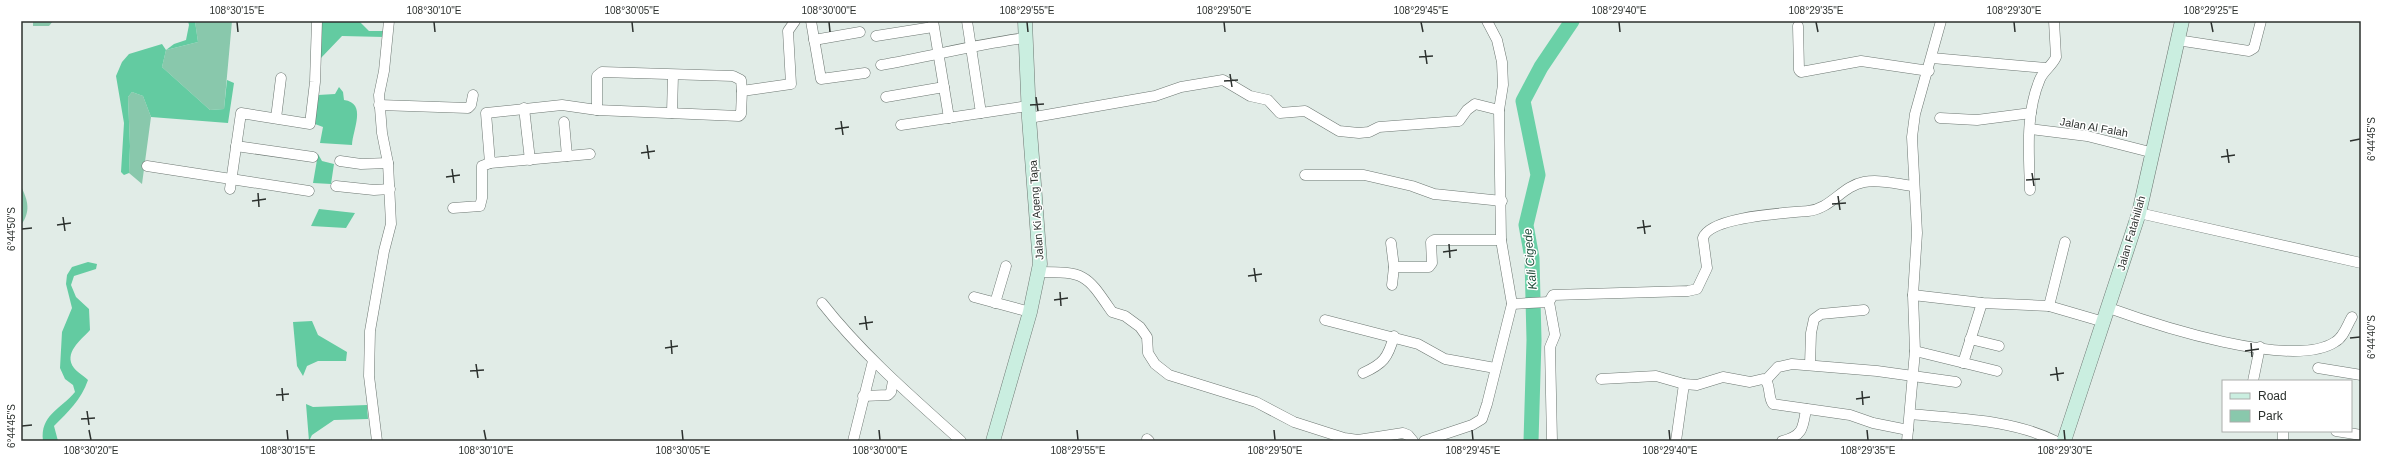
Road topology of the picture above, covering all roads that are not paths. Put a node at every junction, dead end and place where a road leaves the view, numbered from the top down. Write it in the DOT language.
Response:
graph roads {
  1 [pos="317,21"];
  2 [pos="389,21"];
  3 [pos="795,21"];
  4 [pos="811,21"];
  5 [pos="966,21"];
  6 [pos="1025,21"];
  7 [pos="1487,21"];
  8 [pos="1941,21"];
  9 [pos="2054,21"];
  10 [pos="2182,21"];
  11 [pos="2261,21"];
  12 [pos="933,24"];
  13 [pos="1798,26"];
  14 [pos="860,32"];
  15 [pos="876,36"];
  16 [pos="1025,38"];
  17 [pos="814,40"];
  18 [pos="2177,40"];
  19 [pos="971,46"];
  20 [pos="938,55"];
  21 [pos="1932,58"];
  22 [pos="881,65"];
  23 [pos="2046,68"];
  24 [pos="1929,71"];
  25 [pos="865,73"];
  26 [pos="673,75"];
  27 [pos="281,78"];
  28 [pos="944,87"];
  29 [pos="742,91"];
  30 [pos="472,95"];
  31 [pos="886,97"];
  32 [pos="379,105"];
  33 [pos="524,108"];
  34 [pos="596,110"];
  35 [pos="1499,110"];
  36 [pos="1029,112"];
  37 [pos="672,113"];
  38 [pos="981,113"];
  39 [pos="2031,113"];
  40 [pos="276,118"];
  41 [pos="949,118"];
  42 [pos="1940,118"];
  43 [pos="564,122"];
  44 [pos="900,125"];
  45 [pos="2030,129"];
  46 [pos="236,146"];
  47 [pos="2154,153"];
  48 [pos="590,154"];
  49 [pos="567,156"];
  50 [pos="313,157"];
  51 [pos="530,160"];
  52 [pos="340,161"];
  53 [pos="388,163"];
  54 [pos="490,163"];
  55 [pos="148,166"];
  56 [pos="1305,175"];
  57 [pos="231,184"];
  58 [pos="336,186"];
  59 [pos="1913,186"];
  60 [pos="390,189"];
  61 [pos="2030,190"];
  62 [pos="309,191"];
  63 [pos="1502,201"];
  64 [pos="453,208"];
  65 [pos="2139,213"];
  66 [pos="1500,240"];
  67 [pos="2065,242"];
  68 [pos="1391,243"];
  69 [pos="2361,263"];
  70 [pos="1006,266"];
  71 [pos="1394,267"];
  72 [pos="1038,272"];
  73 [pos="1392,286"];
  74 [pos="1914,295"];
  75 [pos="974,297"];
  76 [pos="1545,302"];
  77 [pos="822,303"];
  78 [pos="995,303"];
  79 [pos="1982,303"];
  80 [pos="1515,304"];
  81 [pos="2049,306"];
  82 [pos="2109,308"];
  83 [pos="1864,310"];
  84 [pos="1030,312"];
  85 [pos="2352,317"];
  86 [pos="1325,320"];
  87 [pos="2104,322"];
  88 [pos="1394,336"];
  89 [pos="1970,339"];
  90 [pos="1999,346"];
  91 [pos="2260,347"];
  92 [pos="1915,350"];
  93 [pos="873,361"];
  94 [pos="1963,363"];
  95 [pos="1810,364"];
  96 [pos="1495,368"];
  97 [pos="2318,368"];
  98 [pos="1997,371"];
  99 [pos="1363,373"];
  100 [pos="2361,375"];
  101 [pos="1914,376"];
  102 [pos="1601,379"];
  103 [pos="1766,380"];
  104 [pos="2253,380"];
  105 [pos="893,381"];
  106 [pos="1956,382"];
  107 [pos="1684,384"];
  108 [pos="863,396"];
  109 [pos="1806,409"];
  110 [pos="1910,414"];
  111 [pos="1908,430"];
  112 [pos="2342,432"];
  113 [pos="2361,435"];
  114 [pos="377,441"];
  115 [pos="853,441"];
  116 [pos="960,441"];
  117 [pos="993,441"];
  118 [pos="1413,441"];
  119 [pos="1424,441"];
  120 [pos="1552,441"];
  121 [pos="1676,441"];
  122 [pos="1782,441"];
  123 [pos="1907,441"];
  124 [pos="2055,441"];
  125 [pos="2064,441"];
  1 -- 40 [label="street"];
  2 -- 32 [label="street"];
  3 -- 29 [label="street"];
  4 -- 17 [label="street"];
  5 -- 19 [label="street"];
  6 -- 16 [label="street, Jalan Ki Ageng Tapa"];
  7 -- 35 [label="street"];
  8 -- 21 [label="street"];
  9 -- 23 [label="street"];
  10 -- 18 [label="street, Jalan Fatahillah"];
  11 -- 18 [label="street"];
  12 -- 15 [label="street"];
  12 -- 20 [label="street"];
  13 -- 24 [label="street"];
  14 -- 17 [label="street"];
  16 -- 19 [label="street"];
  16 -- 36 [label="street, Jalan Ki Ageng Tapa"];
  17 -- 25 [label="street"];
  18 -- 47 [label="street, Jalan Fatahillah"];
  19 -- 20 [label="street"];
  19 -- 38 [label="street"];
  20 -- 22 [label="street"];
  20 -- 28 [label="street"];
  21 -- 23 [label="street"];
  21 -- 24 [label="street"];
  23 -- 39 [label="street"];
  24 -- 59 [label="street"];
  26 -- 29 [label="street"];
  26 -- 34 [label="street"];
  26 -- 37 [label="street"];
  27 -- 40 [label="street"];
  28 -- 31 [label="street"];
  28 -- 41 [label="street"];
  29 -- 37 [label="street"];
  30 -- 32 [label="street"];
  32 -- 53 [label="street"];
  33 -- 34 [label="street"];
  33 -- 51 [label="street"];
  33 -- 54 [label="street"];
  34 -- 37 [label="street"];
  35 -- 36 [label="street"];
  35 -- 63 [label="street"];
  36 -- 38 [label="street"];
  36 -- 72 [label="street, Jalan Ki Ageng Tapa"];
  38 -- 41 [label="street"];
  39 -- 42 [label="street"];
  39 -- 45 [label="street"];
  40 -- 46 [label="street"];
  41 -- 44 [label="street"];
  43 -- 49 [label="street"];
  45 -- 47 [label="street, Jalan Al Falah"];
  45 -- 61 [label="street"];
  46 -- 50 [label="street"];
  46 -- 57 [label="street"];
  47 -- 65 [label="street, Jalan Fatahillah"];
  48 -- 49 [label="street"];
  49 -- 51 [label="street"];
  51 -- 54 [label="street"];
  52 -- 53 [label="street"];
  53 -- 60 [label="street"];
  54 -- 64 [label="street"];
  55 -- 57 [label="street"];
  56 -- 63 [label="street"];
  57 -- 62 [label="street"];
  58 -- 60 [label="street"];
  59 -- 74 [label="street"];
  59 -- 76 [label="street"];
  60 -- 114 [label="street"];
  63 -- 66 [label="street"];
  65 -- 69 [label="street"];
  65 -- 82 [label="street, Jalan Fatahillah"];
  66 -- 71 [label="street"];
  66 -- 80 [label="street"];
  67 -- 81 [label="street"];
  68 -- 71 [label="street"];
  70 -- 78 [label="street"];
  71 -- 73 [label="street"];
  72 -- 84 [label="street, Jalan Ki Ageng Tapa"];
  72 -- 118 [label="street"];
  74 -- 79 [label="street"];
  74 -- 92 [label="street"];
  75 -- 78 [label="street"];
  76 -- 80 [label="street"];
  76 -- 120 [label="street"];
  77 -- 93 [label="street"];
  78 -- 84 [label="street"];
  79 -- 81 [label="street"];
  79 -- 89 [label="street"];
  80 -- 96 [label="street"];
  81 -- 87 [label="street"];
  82 -- 87 [label="street, Jalan Fatahillah"];
  82 -- 91 [label="street"];
  83 -- 95 [label="street"];
  84 -- 117 [label="street, Jalan Ki Ageng Tapa"];
  85 -- 91 [label="street"];
  86 -- 88 [label="street"];
  87 -- 125 [label="street, Jalan Fatahillah"];
  88 -- 96 [label="street"];
  88 -- 99 [label="street"];
  89 -- 90 [label="street"];
  89 -- 94 [label="street"];
  91 -- 104 [label="street"];
  92 -- 94 [label="street"];
  92 -- 101 [label="street"];
  93 -- 105 [label="street"];
  93 -- 108 [label="street"];
  94 -- 98 [label="street"];
  95 -- 101 [label="street"];
  95 -- 103 [label="street"];
  96 -- 119 [label="street"];
  97 -- 100 [label="street"];
  101 -- 106 [label="street"];
  101 -- 110 [label="street"];
  102 -- 107 [label="street"];
  103 -- 107 [label="street"];
  103 -- 109 [label="street"];
  105 -- 108 [label="street"];
  105 -- 116 [label="street"];
  107 -- 121 [label="street"];
  108 -- 115 [label="street"];
  109 -- 111 [label="street"];
  109 -- 122 [label="street"];
  110 -- 111 [label="street"];
  110 -- 124 [label="street"];
  111 -- 123 [label="street"];
  112 -- 113 [label="street"];
}
